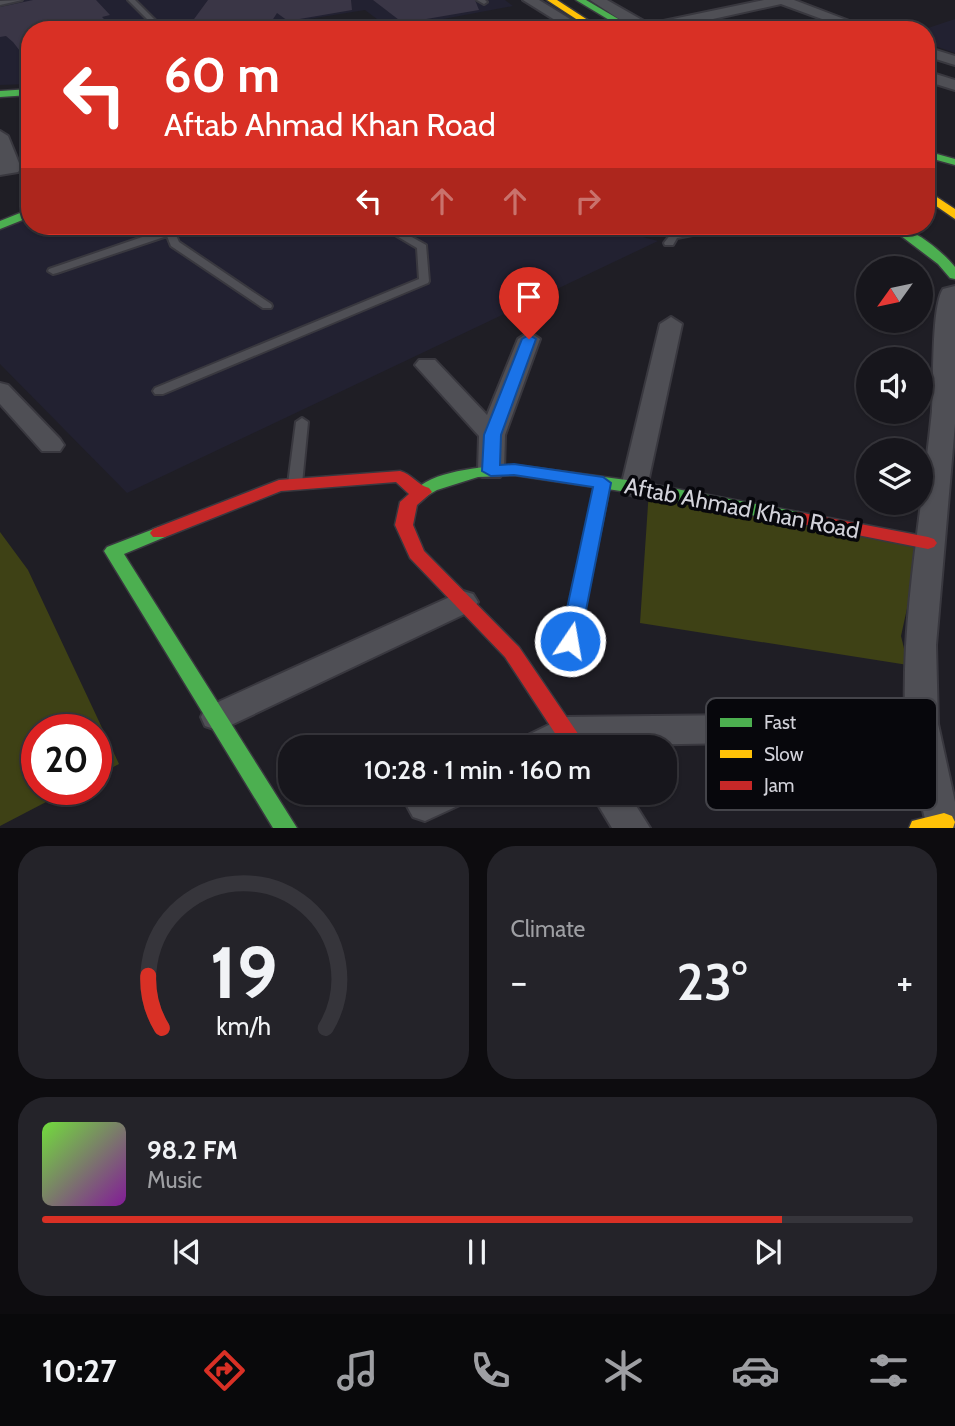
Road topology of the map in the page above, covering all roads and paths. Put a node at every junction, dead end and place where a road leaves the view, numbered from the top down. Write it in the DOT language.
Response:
graph roads {
  1 [pos="19,0"];
  2 [pos="131,0"];
  3 [pos="530,0"];
  4 [pos="551,0"];
  5 [pos="580,0"];
  6 [pos="597,0"];
  7 [pos="782,0"];
  8 [pos="9,1"];
  9 [pos="0,3"];
  10 [pos="153,21"];
  11 [pos="570,21"];
  12 [pos="575,21"];
  13 [pos="617,21"];
  14 [pos="632,21"];
  15 [pos="683,21"];
  16 [pos="841,21"];
  17 [pos="935,54"];
  18 [pos="955,61"];
  19 [pos="935,68"];
  20 [pos="935,79"];
  21 [pos="955,85"];
  22 [pos="21,93"];
  23 [pos="0,94"];
  24 [pos="0,136"];
  25 [pos="935,156"];
  26 [pos="955,162"];
  27 [pos="0,170"];
  28 [pos="935,200"];
  29 [pos="955,215"];
  30 [pos="21,217"];
  31 [pos="0,225"];
  32 [pos="154,235"];
  33 [pos="172,235"];
  34 [pos="401,235"];
  35 [pos="679,235"];
  36 [pos="907,235"];
  37 [pos="669,243"];
  38 [pos="53,271"];
  39 [pos="955,275"];
  40 [pos="955,292"];
  41 [pos="267,306"];
  42 [pos="671,324"];
  43 [pos="529,339"];
  44 [pos="427,365"];
  45 [pos="0,390"];
  46 [pos="159,391"];
  47 [pos="302,422"];
  48 [pos="492,435"];
  49 [pos="51,445"];
  50 [pos="491,471"];
  51 [pos="603,483"];
  52 [pos="295,484"];
  53 [pos="634,487"];
  54 [pos="419,495"];
  55 [pos="928,543"];
  56 [pos="463,602"];
  57 [pos="570,641"];
  58 [pos="921,698"];
  59 [pos="217,717"];
  60 [pos="706,734"];
  61 [pos="568,735"];
  62 [pos="677,735"];
  63 [pos="616,805"];
  64 [pos="285,828"];
  65 [pos="632,828"];
  1 -- 8 [label="lane"];
  2 -- 10 [label="lane"];
  3 -- 11 [label="street"];
  4 -- 12 [label="street"];
  5 -- 13 [label="street"];
  6 -- 14 [label="street"];
  7 -- 15 [label="street"];
  7 -- 16 [label="street"];
  8 -- 9 [label="lane"];
  17 -- 18 [label="street"];
  18 -- 19 [label="street"];
  20 -- 21 [label="street"];
  22 -- 23 [label="street"];
  24 -- 27 [label="street"];
  25 -- 26 [label="street"];
  28 -- 29 [label="street"];
  30 -- 31 [label="street"];
  32 -- 38 [label="lane"];
  33 -- 41 [label="lane"];
  34 -- 46 [label="lane"];
  35 -- 37 [label="lane"];
  36 -- 39 [label="street"];
  40 -- 55 [label="street"];
  42 -- 53 [label="street"];
  43 -- 48 [label="street"];
  44 -- 48 [label="street"];
  45 -- 49 [label="street"];
  47 -- 52 [label="lane"];
  48 -- 50 [label="street"];
  50 -- 51 [label="street, Aftab Ahmad Khan Road"];
  50 -- 54 [label="street, Aftab Ahmad Khan Road"];
  51 -- 53 [label="street, Aftab Ahmad Khan Road"];
  51 -- 57 [label="lane"];
  52 -- 54 [label="street"];
  52 -- 59 [label="street"];
  53 -- 55 [label="street, Aftab Ahmad Khan Road"];
  54 -- 56 [label="street"];
  55 -- 58 [label="street"];
  56 -- 59 [label="street"];
  56 -- 61 [label="street"];
  59 -- 64 [label="street"];
  60 -- 62 [label="street"];
  63 -- 65 [label="street"];
}
